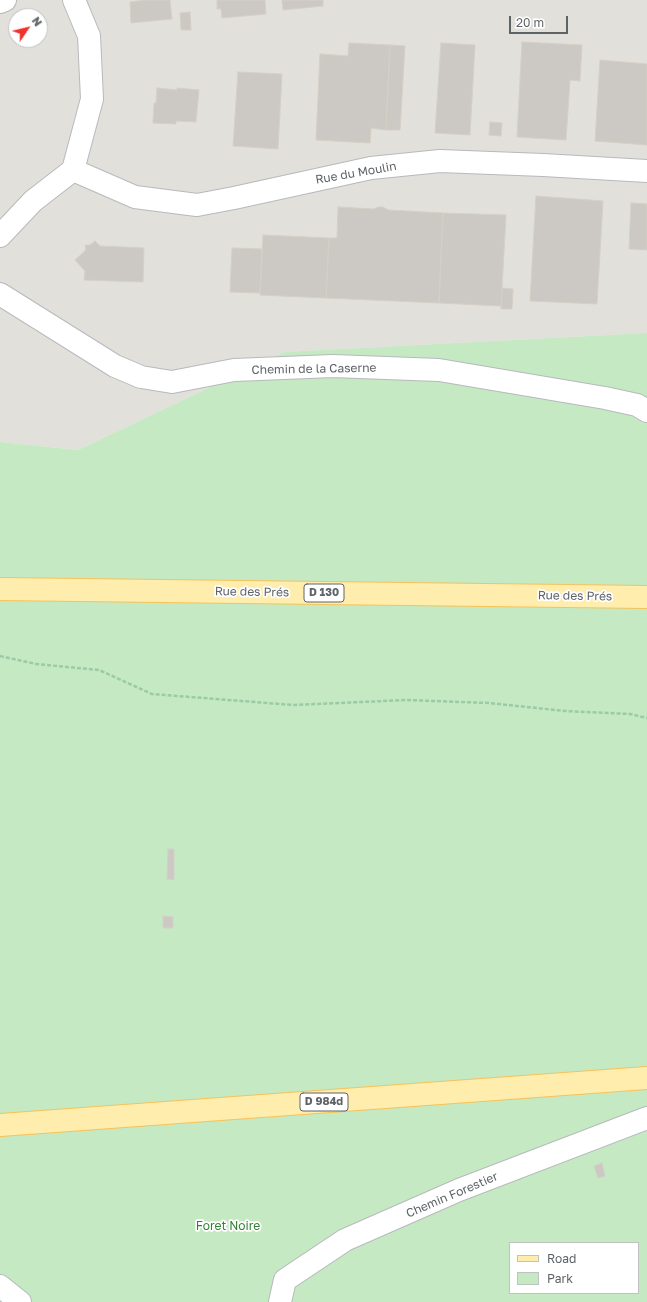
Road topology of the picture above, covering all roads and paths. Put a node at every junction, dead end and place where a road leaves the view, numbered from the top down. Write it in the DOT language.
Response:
graph roads {
  1 [pos="5,0"];
  2 [pos="74,0"];
  3 [pos="0,2"];
  4 [pos="73,170"];
  5 [pos="647,171"];
  6 [pos="0,236"];
  7 [pos="0,294"];
  8 [pos="647,411"];
  9 [pos="0,589"];
  10 [pos="647,597"];
  11 [pos="0,656"];
  12 [pos="647,718"];
  13 [pos="647,1078"];
  14 [pos="647,1118"];
  15 [pos="0,1125"];
  16 [pos="0,1286"];
  17 [pos="20,1302"];
  18 [pos="280,1302"];
  1 -- 3 [label="street"];
  2 -- 4 [label="street"];
  4 -- 5 [label="street, Rue du Moulin"];
  4 -- 6 [label="street"];
  7 -- 8 [label="street, Chemin de la Caserne"];
  9 -- 10 [label="main road, Rue des Prés / D 130"];
  11 -- 12 [label="path"];
  13 -- 15 [label="main road, D 984d"];
  14 -- 18 [label="street, Chemin Forestier"];
  16 -- 17 [label="street"];
}
